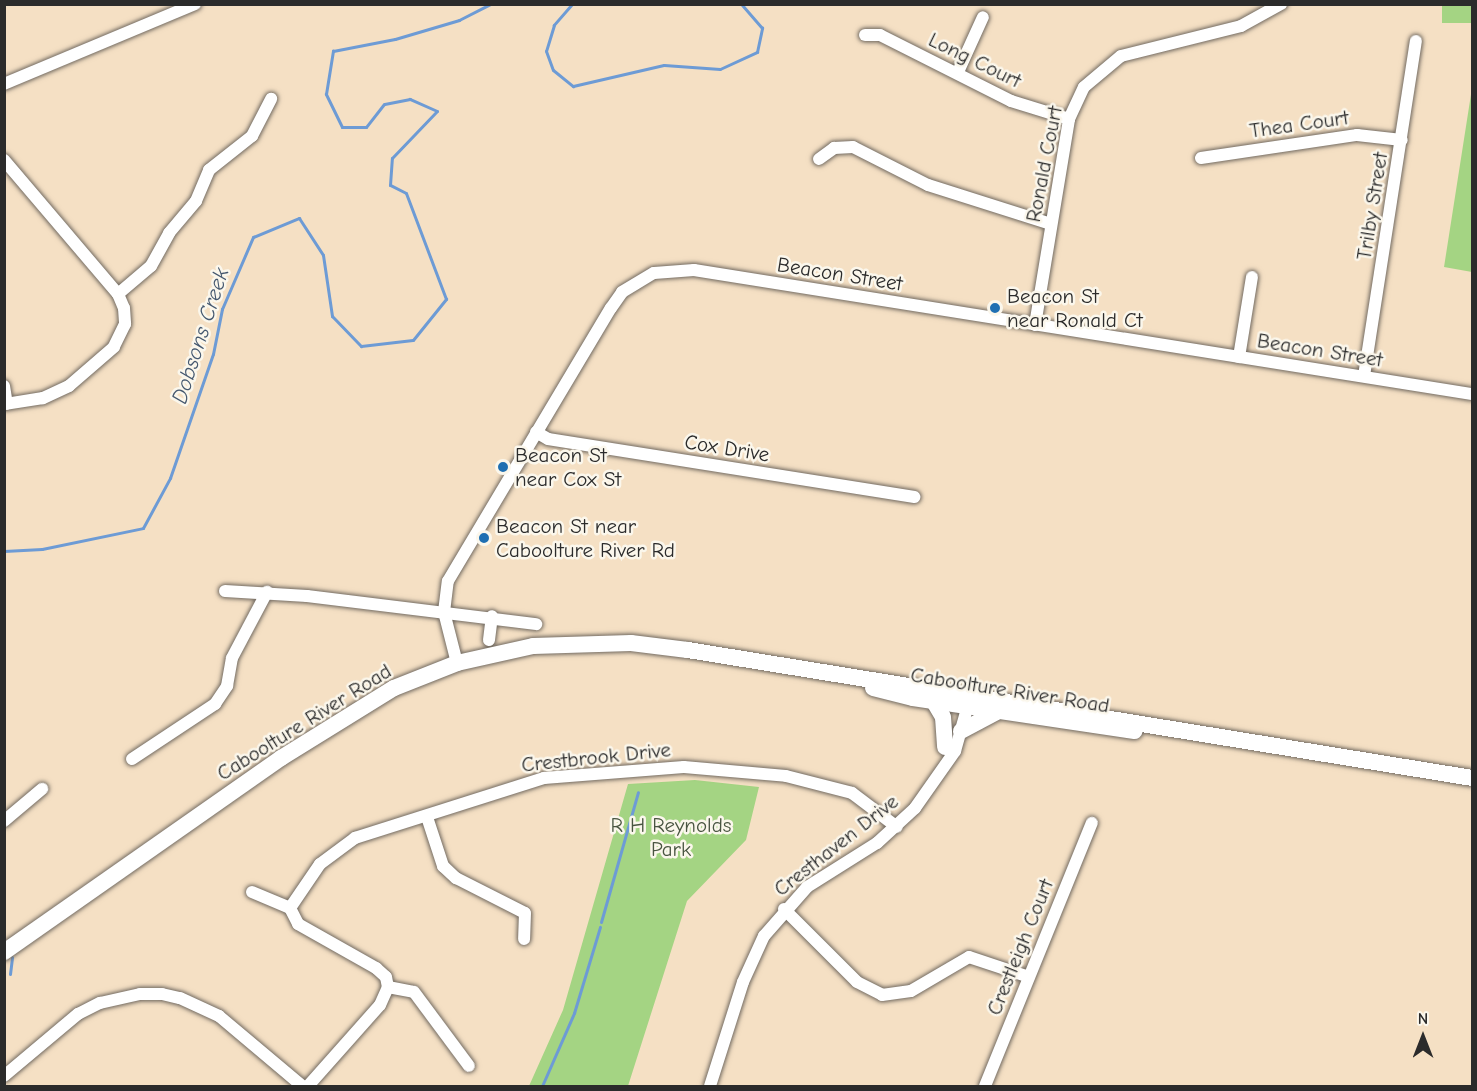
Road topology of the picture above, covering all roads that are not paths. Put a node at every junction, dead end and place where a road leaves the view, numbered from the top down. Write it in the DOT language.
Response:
graph roads {
  1 [pos="195,4"];
  2 [pos="1281,4"];
  3 [pos="983,17"];
  4 [pos="865,35"];
  5 [pos="1416,41"];
  6 [pos="958,72"];
  7 [pos="4,84"];
  8 [pos="271,99"];
  9 [pos="1069,119"];
  10 [pos="1402,140"];
  11 [pos="1201,158"];
  12 [pos="819,159"];
  13 [pos="4,160"];
  14 [pos="1051,224"];
  15 [pos="1252,277"];
  16 [pos="118,294"];
  17 [pos="1035,325"];
  18 [pos="1239,357"];
  19 [pos="1364,376"];
  20 [pos="4,386"];
  21 [pos="1473,394"];
  22 [pos="6,404"];
  23 [pos="536,432"];
  24 [pos="914,497"];
  25 [pos="225,591"];
  26 [pos="267,592"];
  27 [pos="444,612"];
  28 [pos="492,616"];
  29 [pos="536,624"];
  30 [pos="489,640"];
  31 [pos="457,663"];
  32 [pos="811,671"];
  33 [pos="966,700"];
  34 [pos="934,702"];
  35 [pos="996,712"];
  36 [pos="961,731"];
  37 [pos="1204,735"];
  38 [pos="945,747"];
  39 [pos="132,759"];
  40 [pos="940,771"];
  41 [pos="1473,778"];
  42 [pos="42,789"];
  43 [pos="427,817"];
  44 [pos="4,821"];
  45 [pos="1092,823"];
  46 [pos="897,827"];
  47 [pos="252,891"];
  48 [pos="291,908"];
  49 [pos="784,909"];
  50 [pos="524,939"];
  51 [pos="4,952"];
  52 [pos="1029,977"];
  53 [pos="388,987"];
  54 [pos="469,1066"];
  55 [pos="4,1076"];
  56 [pos="302,1086"];
  57 [pos="308,1086"];
  58 [pos="710,1086"];
  59 [pos="985,1086"];
  1 -- 7 [label="street"];
  2 -- 9 [label="street, Ronald Court"];
  3 -- 6 [label="street"];
  4 -- 6 [label="street, Long Court"];
  5 -- 10 [label="street, Trilby Street"];
  6 -- 9 [label="street, Long Court"];
  8 -- 16 [label="street"];
  9 -- 14 [label="street, Ronald Court"];
  10 -- 11 [label="street, Thea Court"];
  10 -- 19 [label="street, Trilby Street"];
  12 -- 14 [label="street"];
  13 -- 16 [label="street"];
  14 -- 17 [label="street, Ronald Court"];
  15 -- 18 [label="street"];
  16 -- 22 [label="street"];
  17 -- 18 [label="street, Beacon Street"];
  17 -- 23 [label="street, Beacon Street"];
  18 -- 19 [label="street, Beacon Street"];
  19 -- 21 [label="street, Beacon Street"];
  20 -- 22 [label="street"];
  23 -- 24 [label="street, Cox Drive"];
  23 -- 27 [label="street, Beacon Street"];
  25 -- 26 [label="street"];
  26 -- 27 [label="street"];
  26 -- 39 [label="street"];
  27 -- 28 [label="street"];
  27 -- 31 [label="street, Beacon Street"];
  28 -- 29 [label="street"];
  28 -- 30 [label="street"];
  31 -- 32 [label="main road, Caboolture River Road"];
  31 -- 51 [label="main road, Caboolture River Road"];
  32 -- 33 [label="main road, Caboolture River Road"];
  32 -- 34 [label="main road, Caboolture River Road"];
  33 -- 34 [label="main road, Caboolture River Road"];
  33 -- 35 [label="main road, Caboolture River Road"];
  33 -- 36 [label="street, Cresthaven Drive"];
  33 -- 37 [label="main road, Caboolture River Road"];
  33 -- 38 [label="street, Cresthaven Drive"];
  34 -- 38 [label="main road"];
  35 -- 36 [label="main road"];
  35 -- 37 [label="main road, Caboolture River Road"];
  36 -- 40 [label="street, Cresthaven Drive"];
  37 -- 41 [label="main road, Caboolture River Road"];
  38 -- 40 [label="street, Cresthaven Drive"];
  40 -- 46 [label="street, Cresthaven Drive"];
  42 -- 44 [label="street"];
  43 -- 46 [label="street, Crestbrook Drive"];
  43 -- 48 [label="street, Crestbrook Drive"];
  43 -- 50 [label="street"];
  45 -- 52 [label="street, Crestleigh Court"];
  46 -- 49 [label="street, Cresthaven Drive"];
  47 -- 48 [label="street"];
  48 -- 53 [label="street"];
  49 -- 52 [label="street"];
  49 -- 58 [label="street, Cresthaven Drive"];
  52 -- 59 [label="street, Crestleigh Court"];
  53 -- 54 [label="street"];
  53 -- 57 [label="street"];
  55 -- 56 [label="street"];
}
